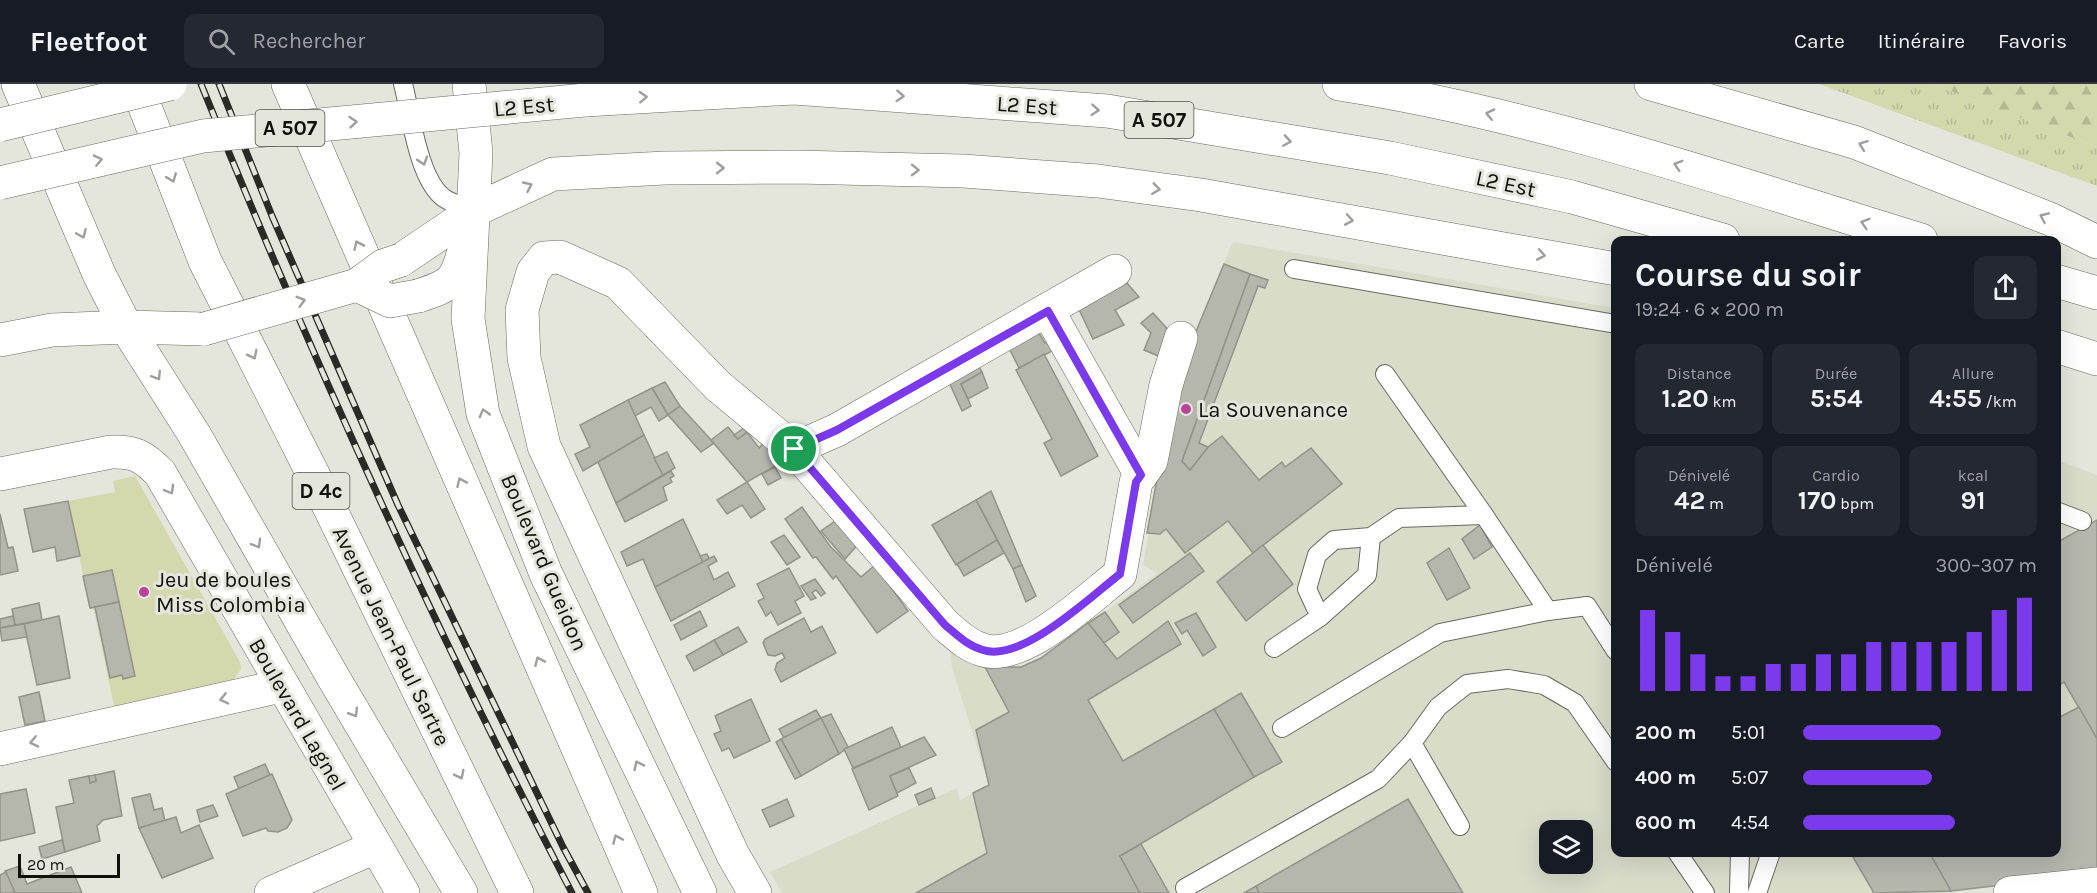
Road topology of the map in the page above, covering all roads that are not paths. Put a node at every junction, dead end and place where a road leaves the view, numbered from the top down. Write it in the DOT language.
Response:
graph roads {
  1 [pos="18,84"];
  2 [pos="136,84"];
  3 [pos="170,84"];
  4 [pos="288,84"];
  5 [pos="403,84"];
  6 [pos="469,84"];
  7 [pos="1339,84"];
  8 [pos="1651,84"];
  9 [pos="0,124"];
  10 [pos="0,183"];
  11 [pos="475,210"];
  12 [pos="1709,236"];
  13 [pos="1908,236"];
  14 [pos="2097,242"];
  15 [pos="1611,268"];
  16 [pos="1294,269"];
  17 [pos="1115,271"];
  18 [pos="2061,282"];
  19 [pos="357,285"];
  20 [pos="2097,292"];
  21 [pos="1048,311"];
  22 [pos="1611,323"];
  23 [pos="126,327"];
  24 [pos="14,337"];
  25 [pos="1181,338"];
  26 [pos="2061,348"];
  27 [pos="2061,355"];
  28 [pos="2097,360"];
  29 [pos="1384,374"];
  30 [pos="794,449"];
  31 [pos="0,474"];
  32 [pos="1141,475"];
  33 [pos="2061,513"];
  34 [pos="1484,515"];
  35 [pos="2082,521"];
  36 [pos="1371,537"];
  37 [pos="1548,611"];
  38 [pos="1320,617"];
  39 [pos="1611,643"];
  40 [pos="1274,648"];
  41 [pos="281,686"];
  42 [pos="1282,728"];
  43 [pos="1412,743"];
  44 [pos="0,749"];
  45 [pos="1611,755"];
  46 [pos="1460,826"];
  47 [pos="375,847"];
  48 [pos="1680,857"];
  49 [pos="1740,857"];
  50 [pos="1769,857"];
  51 [pos="2097,884"];
  52 [pos="1185,888"];
  53 [pos="271,893"];
  54 [pos="403,893"];
  55 [pos="461,893"];
  56 [pos="517,893"];
  57 [pos="641,893"];
  58 [pos="700,893"];
  59 [pos="755,893"];
  60 [pos="1705,893"];
  61 [pos="1739,893"];
  62 [pos="1756,893"];
  63 [pos="2010,893"];
  1 -- 23 [label="main road, one-way"];
  2 -- 56 [label="main road, Avenue Jean-Paul Sartre / D 4c, one-way"];
  3 -- 9 [label="main road, bridge"];
  57 -- 4 [label="main road, one-way"];
  5 -- 11 [label="lane, one-way"];
  6 -- 11 [label="main road"];
  13 -- 7 [label="main road, one-way"];
  14 -- 8 [label="main road, one-way"];
  10 -- 12 [label="main road, L2 Est / A 507, one-way, bridge"];
  11 -- 15 [label="main road, one-way"];
  11 -- 19 [label="main road, bridge"];
  11 -- 19 [label="main road, bridge"];
  58 -- 11 [label="main road, Boulevard Gueidon, one-way"];
  16 -- 22 [label="lane"];
  17 -- 21 [label="main road"];
  18 -- 20 [label="main road"];
  23 -- 19 [label="main road, one-way, bridge"];
  21 -- 30 [label="main road"];
  21 -- 32 [label="main road"];
  23 -- 24 [label="main road"];
  23 -- 55 [label="main road, one-way"];
  25 -- 32 [label="main road, Boulevard Gueidon"];
  26 -- 28 [label="main road"];
  27 -- 28 [label="main road"];
  29 -- 34 [label="lane"];
  30 -- 32 [label="main road, Boulevard Gueidon"];
  30 -- 59 [label="main road, Boulevard Gueidon"];
  31 -- 41 [label="main road, Boulevard Lagnel, one-way"];
  33 -- 35 [label="lane"];
  34 -- 36 [label="lane"];
  34 -- 37 [label="lane"];
  36 -- 38 [label="lane"];
  36 -- 38 [label="lane"];
  37 -- 39 [label="lane"];
  37 -- 42 [label="lane"];
  38 -- 40 [label="lane"];
  41 -- 44 [label="main road, one-way"];
  41 -- 47 [label="main road, Boulevard Lagnel"];
  43 -- 45 [label="lane"];
  43 -- 46 [label="lane"];
  43 -- 52 [label="lane"];
  47 -- 53 [label="main road"];
  47 -- 54 [label="main road, Boulevard Lagnel"];
  48 -- 60 [label="lane"];
  49 -- 61 [label="lane"];
  50 -- 62 [label="lane"];
  51 -- 63 [label="main road"];
}
